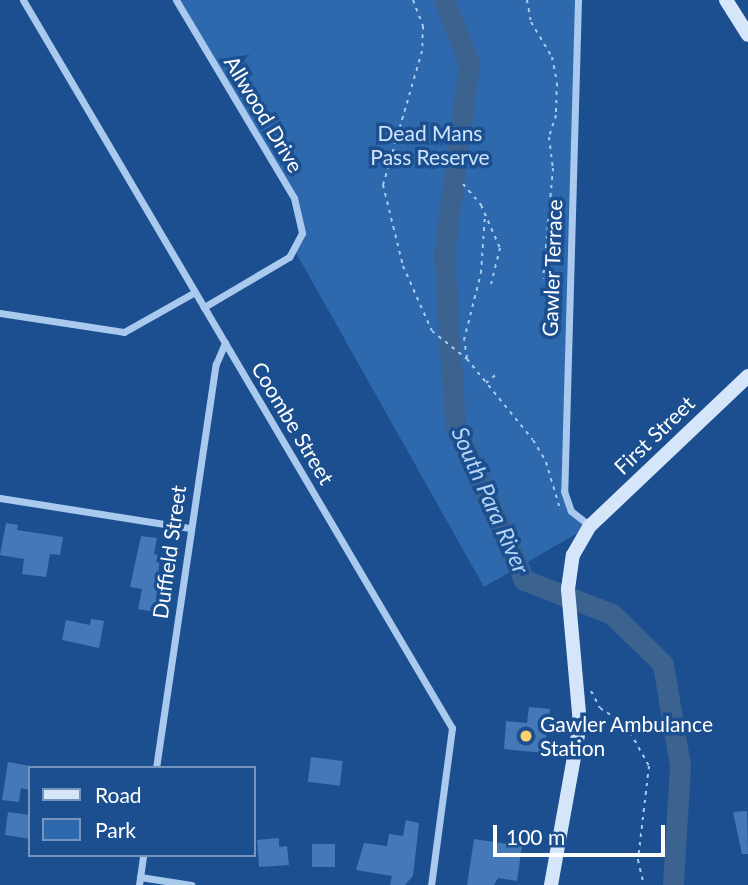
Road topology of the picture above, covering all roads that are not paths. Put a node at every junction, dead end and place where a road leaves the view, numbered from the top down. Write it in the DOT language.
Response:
graph roads {
  1 [pos="23,0"];
  2 [pos="176,0"];
  3 [pos="578,0"];
  4 [pos="726,0"];
  5 [pos="748,35"];
  6 [pos="195,292"];
  7 [pos="204,307"];
  8 [pos="0,313"];
  9 [pos="225,343"];
  10 [pos="748,376"];
  11 [pos="0,498"];
  12 [pos="590,526"];
  13 [pos="190,528"];
  14 [pos="156,766"];
  15 [pos="143,857"];
  16 [pos="139,881"];
  17 [pos="191,885"];
  18 [pos="431,885"];
  19 [pos="551,885"];
  1 -- 6 [label="street, Coombe Street"];
  2 -- 7 [label="street, Allwood Drive"];
  3 -- 12 [label="street, Gawler Terrace"];
  4 -- 5 [label="street"];
  6 -- 7 [label="street, Coombe Street"];
  6 -- 8 [label="street"];
  7 -- 9 [label="street, Coombe Street"];
  9 -- 13 [label="street, Duffield Street"];
  9 -- 18 [label="street, Coombe Street"];
  10 -- 12 [label="street, First Street"];
  11 -- 13 [label="street"];
  12 -- 19 [label="street, First Street"];
  13 -- 14 [label="street, Duffield Street"];
  15 -- 16 [label="street"];
  16 -- 17 [label="street"];
}
